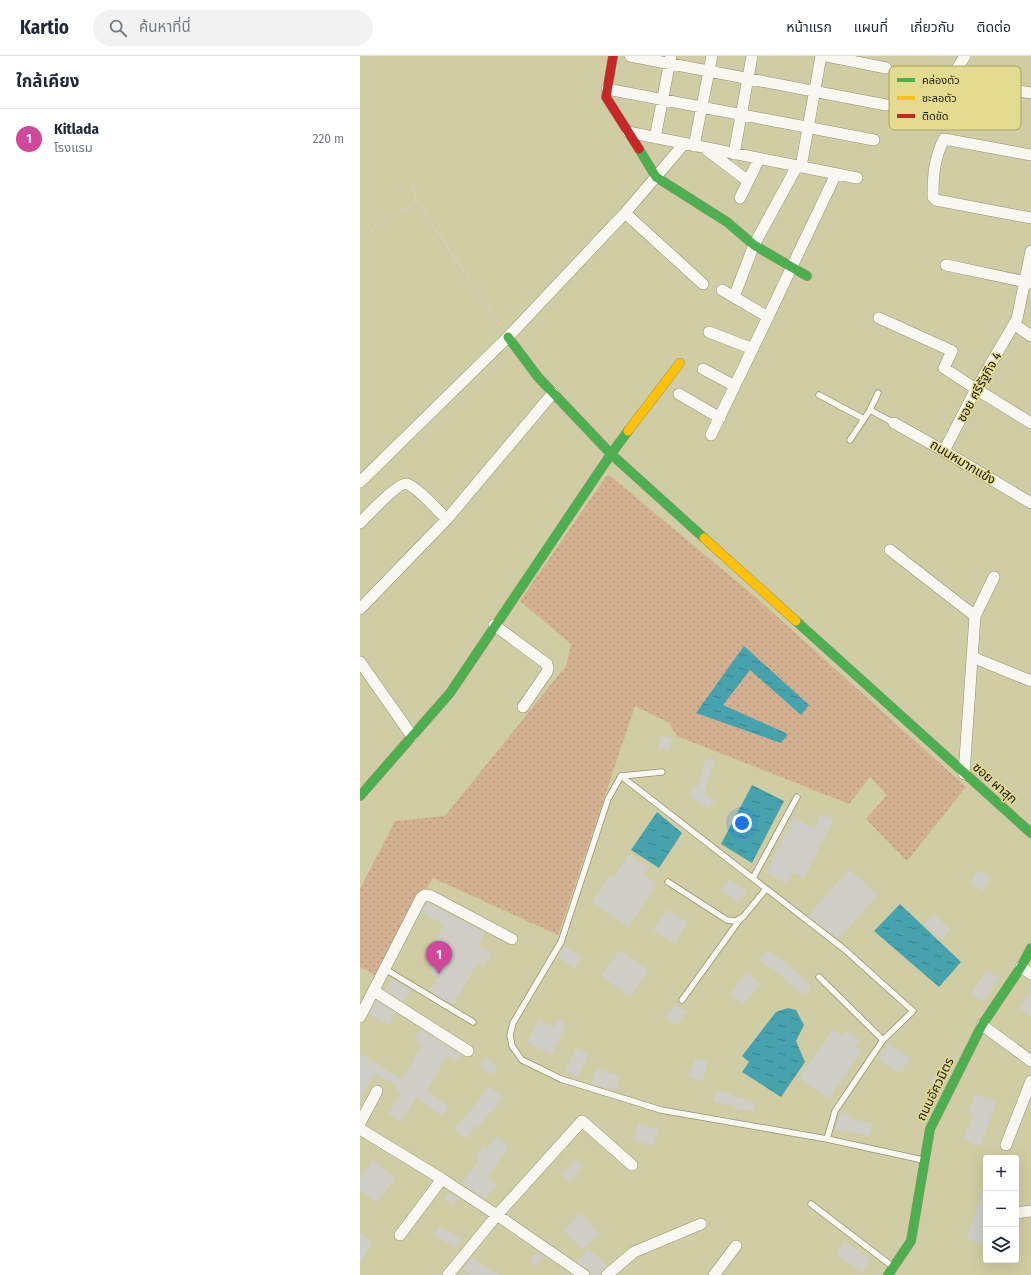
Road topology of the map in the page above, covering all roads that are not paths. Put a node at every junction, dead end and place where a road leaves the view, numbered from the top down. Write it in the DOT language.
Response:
graph roads {
  1 [pos="613,56"];
  2 [pos="630,56"];
  3 [pos="712,56"];
  4 [pos="752,56"];
  5 [pos="821,56"];
  6 [pos="827,56"];
  7 [pos="965,56"];
  8 [pos="671,60"];
  9 [pos="958,66"];
  10 [pos="886,68"];
  11 [pos="709,71"];
  12 [pos="748,78"];
  13 [pos="607,89"];
  14 [pos="815,91"];
  15 [pos="1021,91"];
  16 [pos="1031,93"];
  17 [pos="663,99"];
  18 [pos="886,105"];
  19 [pos="702,107"];
  20 [pos="741,114"];
  21 [pos="808,127"];
  22 [pos="628,132"];
  23 [pos="656,138"];
  24 [pos="874,140"];
  25 [pos="695,146"];
  26 [pos="734,154"];
  27 [pos="1031,155"];
  28 [pos="759,159"];
  29 [pos="799,167"];
  30 [pos="836,174"];
  31 [pos="656,177"];
  32 [pos="857,178"];
  33 [pos="748,181"];
  34 [pos="740,198"];
  35 [pos="625,213"];
  36 [pos="1031,218"];
  37 [pos="754,245"];
  38 [pos="1031,251"];
  39 [pos="946,265"];
  40 [pos="792,267"];
  41 [pos="807,276"];
  42 [pos="1028,282"];
  43 [pos="703,284"];
  44 [pos="722,290"];
  45 [pos="734,297"];
  46 [pos="768,317"];
  47 [pos="879,318"];
  48 [pos="1014,324"];
  49 [pos="709,332"];
  50 [pos="1031,336"];
  51 [pos="508,337"];
  52 [pos="753,349"];
  53 [pos="680,363"];
  54 [pos="702,369"];
  55 [pos="735,386"];
  56 [pos="976,389"];
  57 [pos="553,393"];
  58 [pos="878,393"];
  59 [pos="679,394"];
  60 [pos="819,395"];
  61 [pos="870,410"];
  62 [pos="720,418"];
  63 [pos="864,419"];
  64 [pos="1031,422"];
  65 [pos="894,423"];
  66 [pos="712,435"];
  67 [pos="850,440"];
  68 [pos="944,450"];
  69 [pos="610,454"];
  70 [pos="360,482"];
  71 [pos="1031,503"];
  72 [pos="447,519"];
  73 [pos="360,523"];
  74 [pos="890,550"];
  75 [pos="994,577"];
  76 [pos="360,609"];
  77 [pos="974,616"];
  78 [pos="494,625"];
  79 [pos="972,656"];
  80 [pos="360,662"];
  81 [pos="1031,681"];
  82 [pos="523,707"];
  83 [pos="412,736"];
  84 [pos="662,772"];
  85 [pos="964,774"];
  86 [pos="621,776"];
  87 [pos="360,796"];
  88 [pos="797,797"];
  89 [pos="1031,833"];
  90 [pos="753,878"];
  91 [pos="668,882"];
  92 [pos="766,889"];
  93 [pos="743,917"];
  94 [pos="512,939"];
  95 [pos="1031,948"];
  96 [pos="1021,967"];
  97 [pos="385,969"];
  98 [pos="1031,974"];
  99 [pos="819,977"];
  100 [pos="374,991"];
  101 [pos="682,1000"];
  102 [pos="360,1017"];
  103 [pos="473,1022"];
  104 [pos="982,1025"];
  105 [pos="883,1040"];
  106 [pos="468,1051"];
  107 [pos="1031,1061"];
  108 [pos="1031,1081"];
  109 [pos="377,1091"];
  110 [pos="360,1123"];
  111 [pos="360,1129"];
  112 [pos="827,1139"];
  113 [pos="1006,1145"];
  114 [pos="925,1160"];
  115 [pos="632,1166"];
  116 [pos="442,1179"];
  117 [pos="811,1204"];
  118 [pos="1031,1211"];
  119 [pos="1019,1213"];
  120 [pos="497,1215"];
  121 [pos="701,1224"];
  122 [pos="400,1235"];
  123 [pos="736,1246"];
  124 [pos="891,1271"];
  125 [pos="448,1275"];
  126 [pos="584,1275"];
  127 [pos="607,1275"];
  128 [pos="714,1275"];
  1 -- 13 [label="street"];
  2 -- 8 [label="street"];
  3 -- 11 [label="street"];
  4 -- 12 [label="street"];
  5 -- 14 [label="street"];
  6 -- 10 [label="street"];
  7 -- 9 [label="street"];
  8 -- 11 [label="street"];
  8 -- 17 [label="street"];
  11 -- 12 [label="street"];
  11 -- 19 [label="street"];
  12 -- 14 [label="street"];
  12 -- 20 [label="street"];
  13 -- 17 [label="street"];
  13 -- 22 [label="street"];
  14 -- 18 [label="street"];
  14 -- 21 [label="street"];
  15 -- 16 [label="street"];
  17 -- 19 [label="street"];
  17 -- 23 [label="street"];
  19 -- 20 [label="street"];
  19 -- 25 [label="street"];
  20 -- 21 [label="street"];
  20 -- 26 [label="street"];
  21 -- 24 [label="street"];
  21 -- 29 [label="street"];
  22 -- 23 [label="street"];
  22 -- 31 [label="street"];
  23 -- 25 [label="street"];
  25 -- 26 [label="street"];
  25 -- 31 [label="street"];
  25 -- 33 [label="street"];
  26 -- 28 [label="street"];
  27 -- 36 [label="street"];
  28 -- 29 [label="street"];
  28 -- 33 [label="street"];
  29 -- 30 [label="street"];
  29 -- 37 [label="street"];
  30 -- 32 [label="street"];
  30 -- 40 [label="street"];
  31 -- 35 [label="street"];
  31 -- 37 [label="street"];
  33 -- 34 [label="street"];
  35 -- 43 [label="street"];
  35 -- 51 [label="street"];
  37 -- 40 [label="street"];
  37 -- 45 [label="street"];
  38 -- 42 [label="street, ซอย ศรีรัฐกิจ 4"];
  39 -- 42 [label="street"];
  40 -- 41 [label="street"];
  40 -- 46 [label="street"];
  42 -- 48 [label="street, ซอย ศรีรัฐกิจ 4"];
  44 -- 45 [label="street"];
  45 -- 46 [label="street"];
  46 -- 52 [label="street"];
  47 -- 56 [label="street"];
  48 -- 50 [label="street"];
  48 -- 56 [label="street, ซอย ศรีรัฐกิจ 4"];
  49 -- 52 [label="street"];
  51 -- 57 [label="street, ซอย ผาสุก"];
  51 -- 70 [label="street"];
  52 -- 55 [label="street"];
  53 -- 69 [label="street"];
  54 -- 55 [label="street"];
  55 -- 62 [label="street"];
  56 -- 64 [label="street"];
  56 -- 68 [label="street, ซอย ศรีรัฐกิจ 4"];
  57 -- 69 [label="street, ซอย ผาสุก"];
  57 -- 72 [label="street"];
  58 -- 61 [label="lane"];
  59 -- 62 [label="street"];
  60 -- 63 [label="lane"];
  61 -- 63 [label="lane"];
  61 -- 65 [label="lane"];
  62 -- 66 [label="street"];
  63 -- 67 [label="lane"];
  65 -- 68 [label="street, ถนนหมากแข้ง"];
  68 -- 71 [label="street, ถนนหมากแข้ง"];
  69 -- 78 [label="street"];
  69 -- 85 [label="street, ซอย ผาสุก"];
  72 -- 73 [label="street"];
  72 -- 76 [label="street"];
  74 -- 77 [label="street"];
  75 -- 77 [label="street"];
  77 -- 79 [label="street"];
  78 -- 82 [label="street"];
  78 -- 83 [label="street"];
  79 -- 81 [label="street"];
  79 -- 85 [label="street"];
  80 -- 83 [label="street"];
  83 -- 87 [label="street"];
  84 -- 86 [label="lane"];
  85 -- 89 [label="street, ซอย ผาสุก"];
  86 -- 90 [label="lane"];
  86 -- 112 [label="lane"];
  88 -- 90 [label="lane"];
  90 -- 92 [label="lane"];
  91 -- 93 [label="lane"];
  92 -- 93 [label="lane"];
  92 -- 105 [label="lane"];
  93 -- 101 [label="lane"];
  94 -- 97 [label="street"];
  95 -- 96 [label="street, ถนนอัศวมิตร"];
  96 -- 98 [label="street"];
  96 -- 104 [label="street, ถนนอัศวมิตร"];
  97 -- 100 [label="street"];
  97 -- 103 [label="lane"];
  99 -- 105 [label="lane"];
  100 -- 102 [label="street"];
  100 -- 106 [label="street"];
  104 -- 107 [label="street"];
  104 -- 114 [label="street, ถนนอัศวมิตร"];
  105 -- 112 [label="lane"];
  108 -- 113 [label="street"];
  109 -- 110 [label="street"];
  111 -- 116 [label="street"];
  112 -- 114 [label="lane"];
  114 -- 124 [label="street, ถนนอัศวมิตร"];
  115 -- 120 [label="street"];
  116 -- 120 [label="street"];
  116 -- 122 [label="street"];
  117 -- 124 [label="lane"];
  118 -- 119 [label="street"];
  120 -- 125 [label="street"];
  120 -- 126 [label="street"];
  121 -- 127 [label="street"];
  123 -- 128 [label="street"];
}
